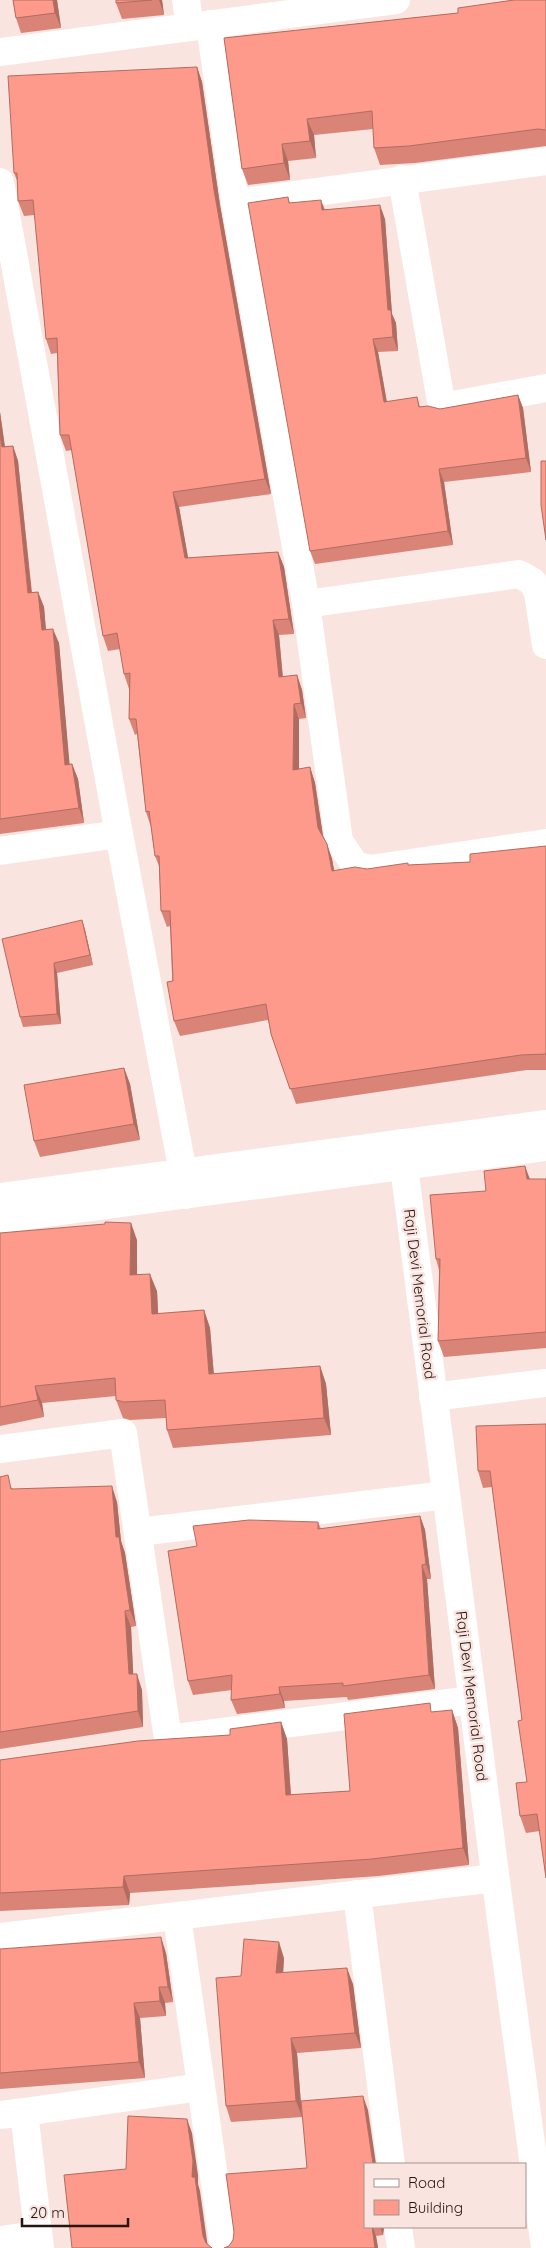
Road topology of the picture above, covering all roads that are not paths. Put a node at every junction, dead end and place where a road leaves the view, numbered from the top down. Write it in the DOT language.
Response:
graph roads {
  1 [pos="186,0"];
  2 [pos="386,1"];
  3 [pos="200,26"];
  4 [pos="0,52"];
  5 [pos="546,161"];
  6 [pos="402,179"];
  7 [pos="0,182"];
  8 [pos="235,203"];
  9 [pos="6,246"];
  10 [pos="546,388"];
  11 [pos="306,604"];
  12 [pos="546,645"];
  13 [pos="119,834"];
  14 [pos="546,843"];
  15 [pos="0,851"];
  16 [pos="546,1124"];
  17 [pos="546,1147"];
  18 [pos="403,1154"];
  19 [pos="184,1184"];
  20 [pos="0,1197"];
  21 [pos="0,1219"];
  22 [pos="546,1383"];
  23 [pos="433,1397"];
  24 [pos="0,1449"];
  25 [pos="446,1495"];
  26 [pos="138,1532"];
  27 [pos="472,1700"];
  28 [pos="495,1878"];
  29 [pos="357,1894"];
  30 [pos="177,1916"];
  31 [pos="0,1937"];
  32 [pos="201,2087"];
  33 [pos="12,2113"];
  34 [pos="537,2118"];
  35 [pos="391,2163"];
  36 [pos="398,2228"];
  37 [pos="0,2240"];
  38 [pos="39,2241"];
  39 [pos="224,2248"];
  40 [pos="401,2248"];
  41 [pos="545,2248"];
  1 -- 3 [label="street"];
  2 -- 3 [label="street"];
  3 -- 4 [label="street"];
  3 -- 8 [label="street"];
  5 -- 6 [label="street"];
  6 -- 8 [label="street"];
  6 -- 10 [label="street"];
  7 -- 9 [label="street"];
  8 -- 11 [label="street"];
  9 -- 13 [label="street"];
  11 -- 12 [label="street"];
  11 -- 14 [label="street"];
  13 -- 15 [label="street"];
  13 -- 19 [label="street"];
  16 -- 18 [label="street"];
  17 -- 18 [label="street"];
  18 -- 19 [label="street"];
  18 -- 23 [label="street, Raji Devi Memorial Road"];
  19 -- 20 [label="street"];
  19 -- 21 [label="street"];
  22 -- 23 [label="street"];
  23 -- 25 [label="street, Raji Devi Memorial Road"];
  24 -- 26 [label="street"];
  25 -- 26 [label="street"];
  25 -- 27 [label="street, Raji Devi Memorial Road"];
  26 -- 27 [label="street"];
  27 -- 28 [label="street, Raji Devi Memorial Road"];
  28 -- 29 [label="street"];
  28 -- 34 [label="street, Raji Devi Memorial Road"];
  29 -- 30 [label="street"];
  29 -- 35 [label="street"];
  30 -- 31 [label="street"];
  30 -- 32 [label="street"];
  32 -- 33 [label="street"];
  32 -- 39 [label="street"];
  33 -- 38 [label="street"];
  34 -- 41 [label="street, Raji Devi Memorial Road"];
  36 -- 40 [label="street"];
  37 -- 38 [label="street"];
}
